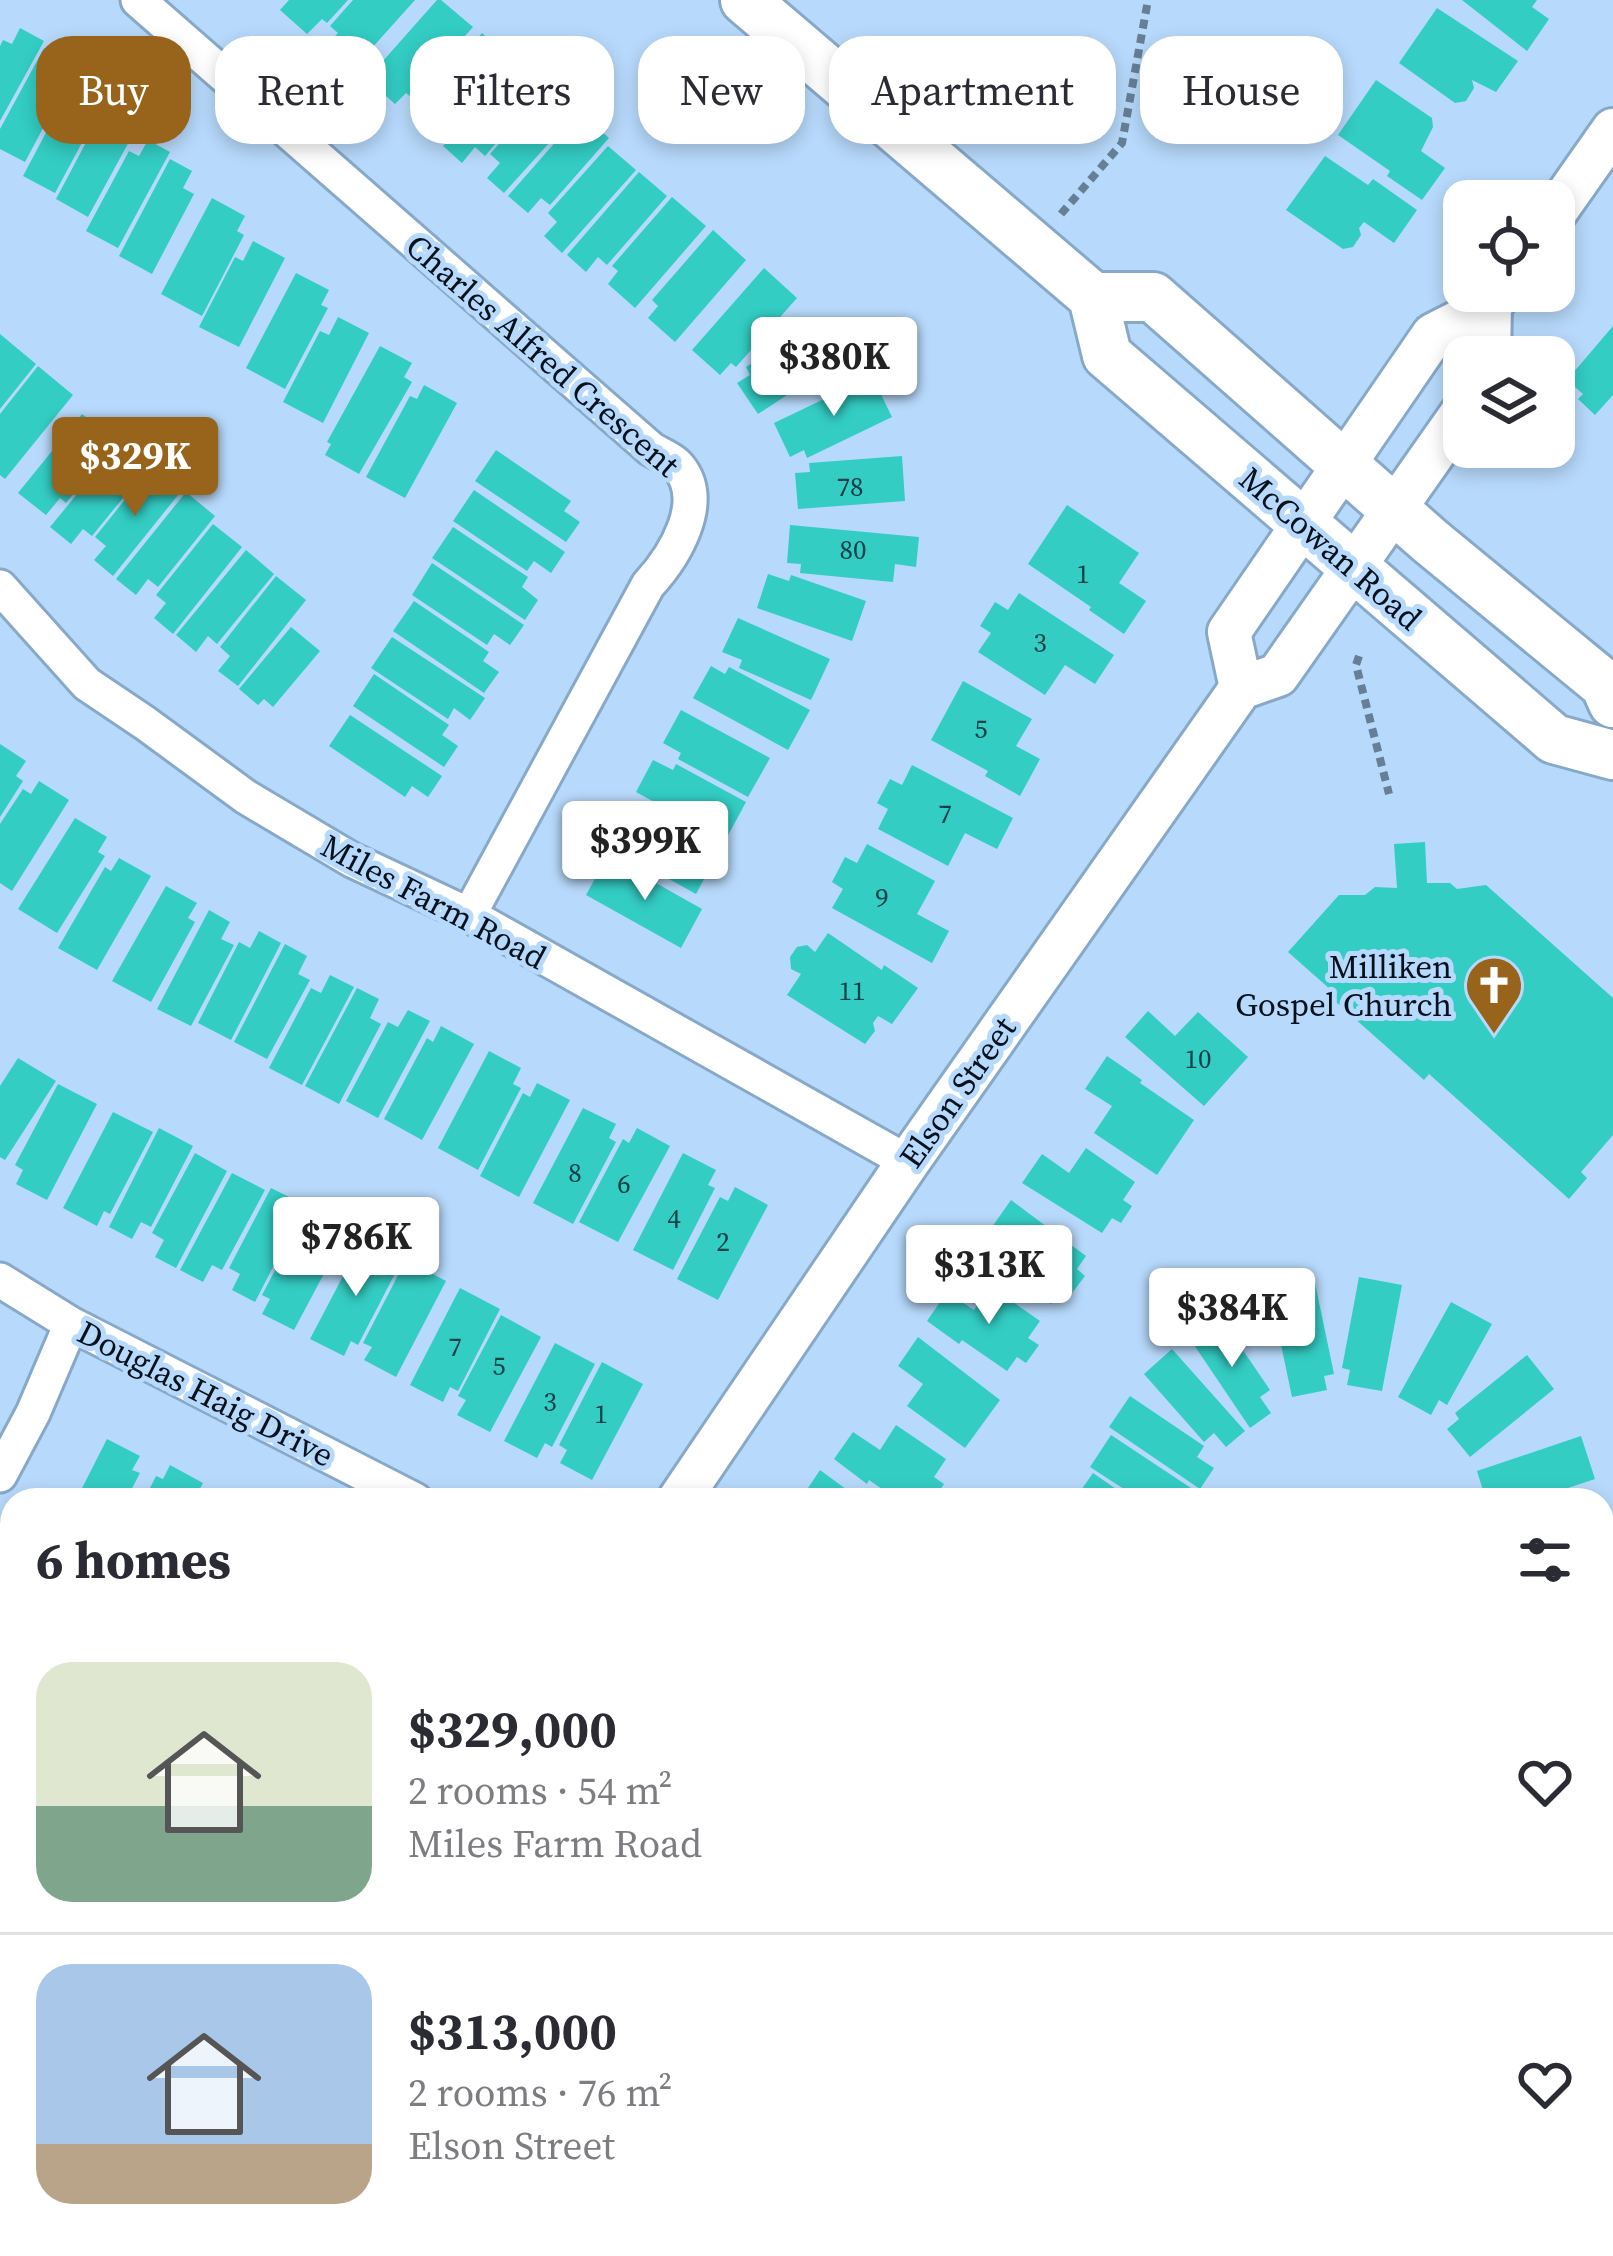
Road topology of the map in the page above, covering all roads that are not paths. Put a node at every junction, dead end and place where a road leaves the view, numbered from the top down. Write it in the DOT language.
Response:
graph roads {
  1 [pos="138,0"];
  2 [pos="745,0"];
  3 [pos="1611,136"];
  4 [pos="1575,185"];
  5 [pos="1093,297"];
  6 [pos="1473,312"];
  7 [pos="1443,440"];
  8 [pos="1343,465"];
  9 [pos="1394,509"];
  10 [pos="1304,524"];
  11 [pos="1354,567"];
  12 [pos="0,586"];
  13 [pos="1241,688"];
  14 [pos="1613,703"];
  15 [pos="1613,755"];
  16 [pos="469,915"];
  17 [pos="908,1162"];
  18 [pos="0,1280"];
  19 [pos="71,1324"];
  20 [pos="0,1474"];
  21 [pos="392,1488"];
  22 [pos="687,1488"];
  1 -- 16 [label="street, Charles Alfred Crescent"];
  2 -- 5 [label="main road"];
  3 -- 4 [label="street"];
  5 -- 8 [label="main road"];
  5 -- 10 [label="main road, McCowan Road"];
  6 -- 8 [label="street"];
  7 -- 9 [label="street, Elson Street"];
  8 -- 9 [label="main road"];
  8 -- 10 [label="street"];
  9 -- 11 [label="street, Elson Street"];
  9 -- 14 [label="main road"];
  10 -- 11 [label="main road, McCowan Road"];
  10 -- 13 [label="street"];
  11 -- 13 [label="street, Elson Street"];
  11 -- 15 [label="main road, McCowan Road"];
  12 -- 16 [label="street, Miles Farm Road"];
  13 -- 17 [label="street, Elson Street"];
  16 -- 17 [label="street, Miles Farm Road"];
  17 -- 22 [label="street, Elson Street"];
  18 -- 19 [label="street, Douglas Haig Drive"];
  19 -- 20 [label="street"];
  19 -- 21 [label="street, Douglas Haig Drive"];
}
